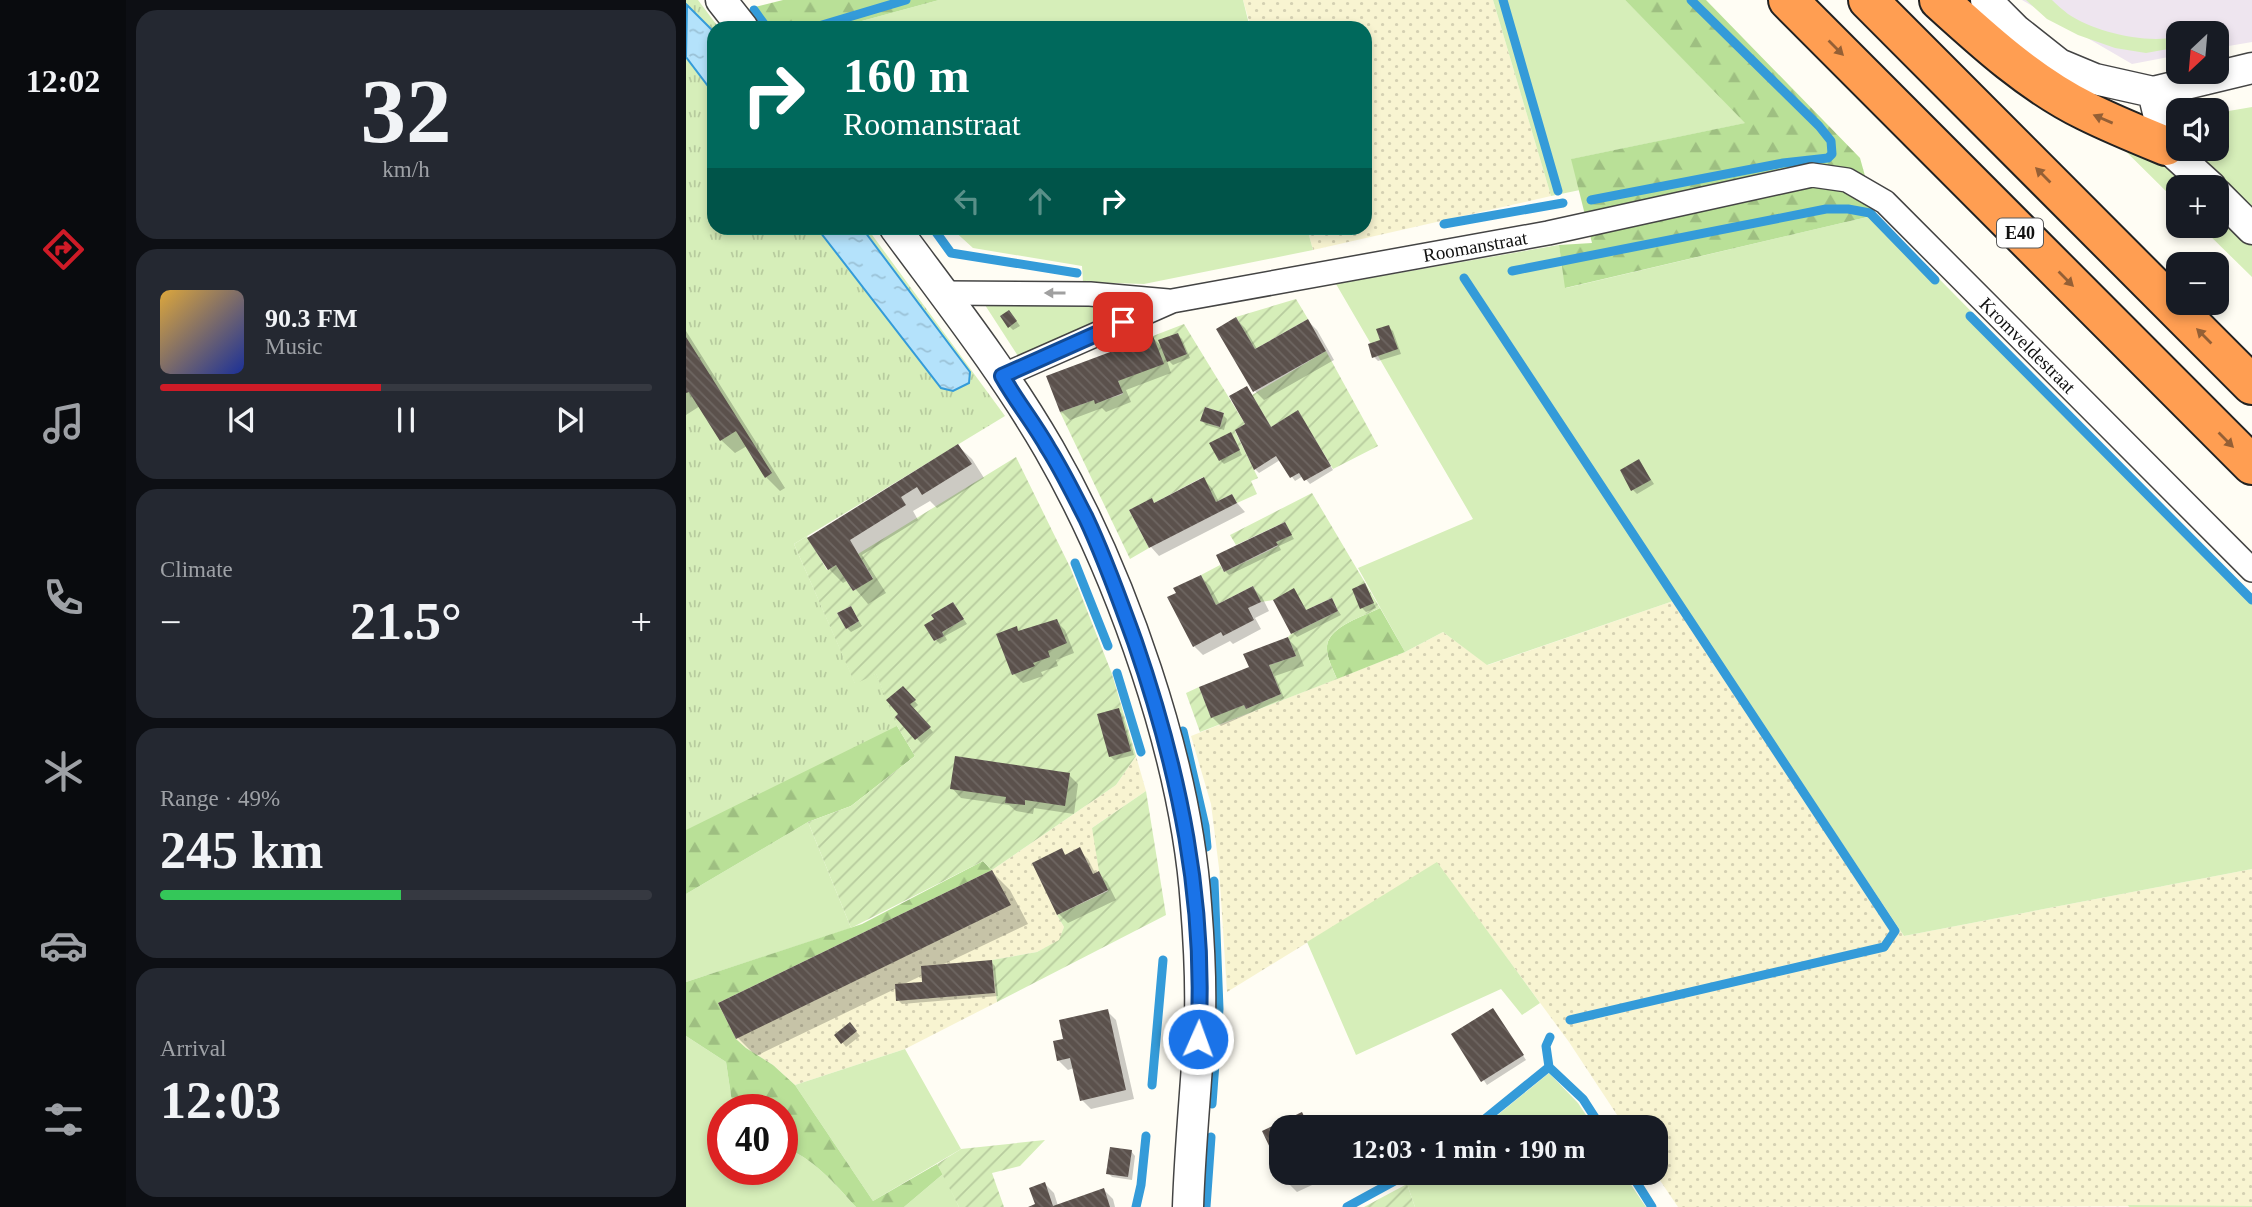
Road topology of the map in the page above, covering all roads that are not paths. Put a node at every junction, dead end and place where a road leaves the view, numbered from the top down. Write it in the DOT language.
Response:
graph roads {
  1 [pos="721,0"];
  2 [pos="1788,0"];
  3 [pos="1868,0"];
  4 [pos="1939,0"];
  5 [pos="1986,0"];
  6 [pos="738,21"];
  7 [pos="2252,68"];
  8 [pos="2153,92"];
  9 [pos="2166,146"];
  10 [pos="2182,161"];
  11 [pos="2198,175"];
  12 [pos="1776,182"];
  13 [pos="2229,206"];
  14 [pos="2252,229"];
  15 [pos="900,235"];
  16 [pos="943,293"];
  17 [pos="1172,301"];
  18 [pos="1002,376"];
  19 [pos="2252,385"];
  20 [pos="2252,466"];
  21 [pos="2252,570"];
  22 [pos="1188,1207"];
  1 -- 6 [label="street"];
  2 -- 20 [label="highway, E40, one-way"];
  19 -- 3 [label="highway, one-way"];
  9 -- 4 [label="highway, one-way"];
  5 -- 8 [label="street"];
  7 -- 8 [label="street"];
  8 -- 9 [label="street"];
  10 -- 11 [label="street"];
  12 -- 17 [label="street, Roomanstraat"];
  12 -- 21 [label="street, Kromveldestraat"];
  13 -- 14 [label="street"];
  15 -- 16 [label="street"];
  17 -- 16 [label="street, Roomanstraat, one-way"];
  16 -- 18 [label="street"];
  17 -- 18 [label="street, Roomanstraat"];
  18 -- 22 [label="street"];
}
